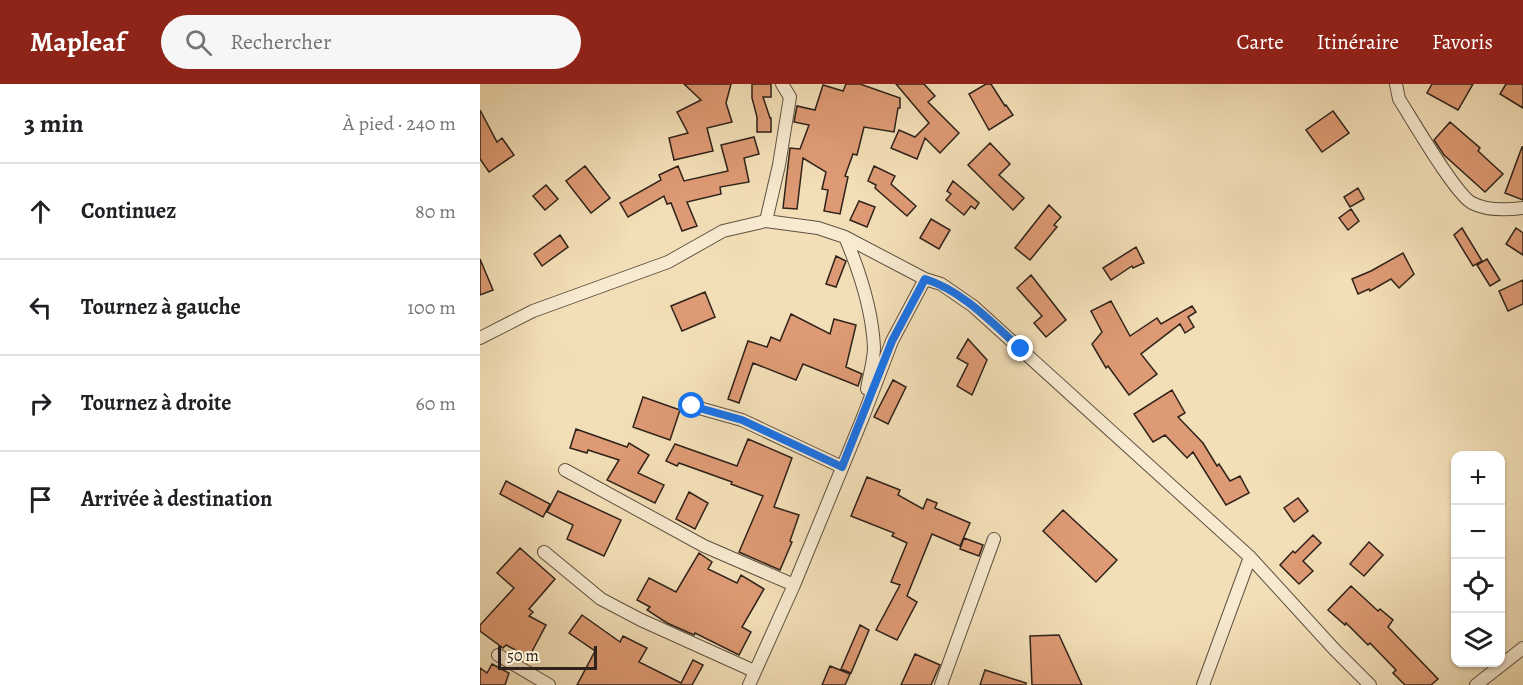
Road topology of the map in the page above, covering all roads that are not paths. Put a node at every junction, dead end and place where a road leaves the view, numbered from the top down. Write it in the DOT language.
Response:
graph roads {
  1 [pos="782,84"];
  2 [pos="1396,84"];
  3 [pos="1523,208"];
  4 [pos="766,220"];
  5 [pos="845,237"];
  6 [pos="925,279"];
  7 [pos="480,338"];
  8 [pos="692,406"];
  9 [pos="862,417"];
  10 [pos="842,467"];
  11 [pos="565,470"];
  12 [pos="994,539"];
  13 [pos="544,552"];
  14 [pos="1250,557"];
  15 [pos="794,585"];
  16 [pos="1523,648"];
  17 [pos="498,655"];
  18 [pos="754,672"];
  19 [pos="549,685"];
  20 [pos="749,685"];
  21 [pos="942,685"];
  22 [pos="1203,685"];
  23 [pos="1370,685"];
  24 [pos="1476,685"];
  1 -- 4 [label="street"];
  2 -- 3 [label="street"];
  4 -- 5 [label="street"];
  4 -- 7 [label="street"];
  5 -- 6 [label="street"];
  5 -- 9 [label="street"];
  6 -- 9 [label="street"];
  6 -- 14 [label="street"];
  8 -- 10 [label="street"];
  9 -- 10 [label="street"];
  10 -- 15 [label="street"];
  11 -- 15 [label="street"];
  12 -- 21 [label="street"];
  13 -- 18 [label="street"];
  14 -- 22 [label="street"];
  14 -- 23 [label="street"];
  15 -- 18 [label="street"];
  16 -- 24 [label="street"];
  17 -- 19 [label="street"];
  18 -- 20 [label="street"];
}
